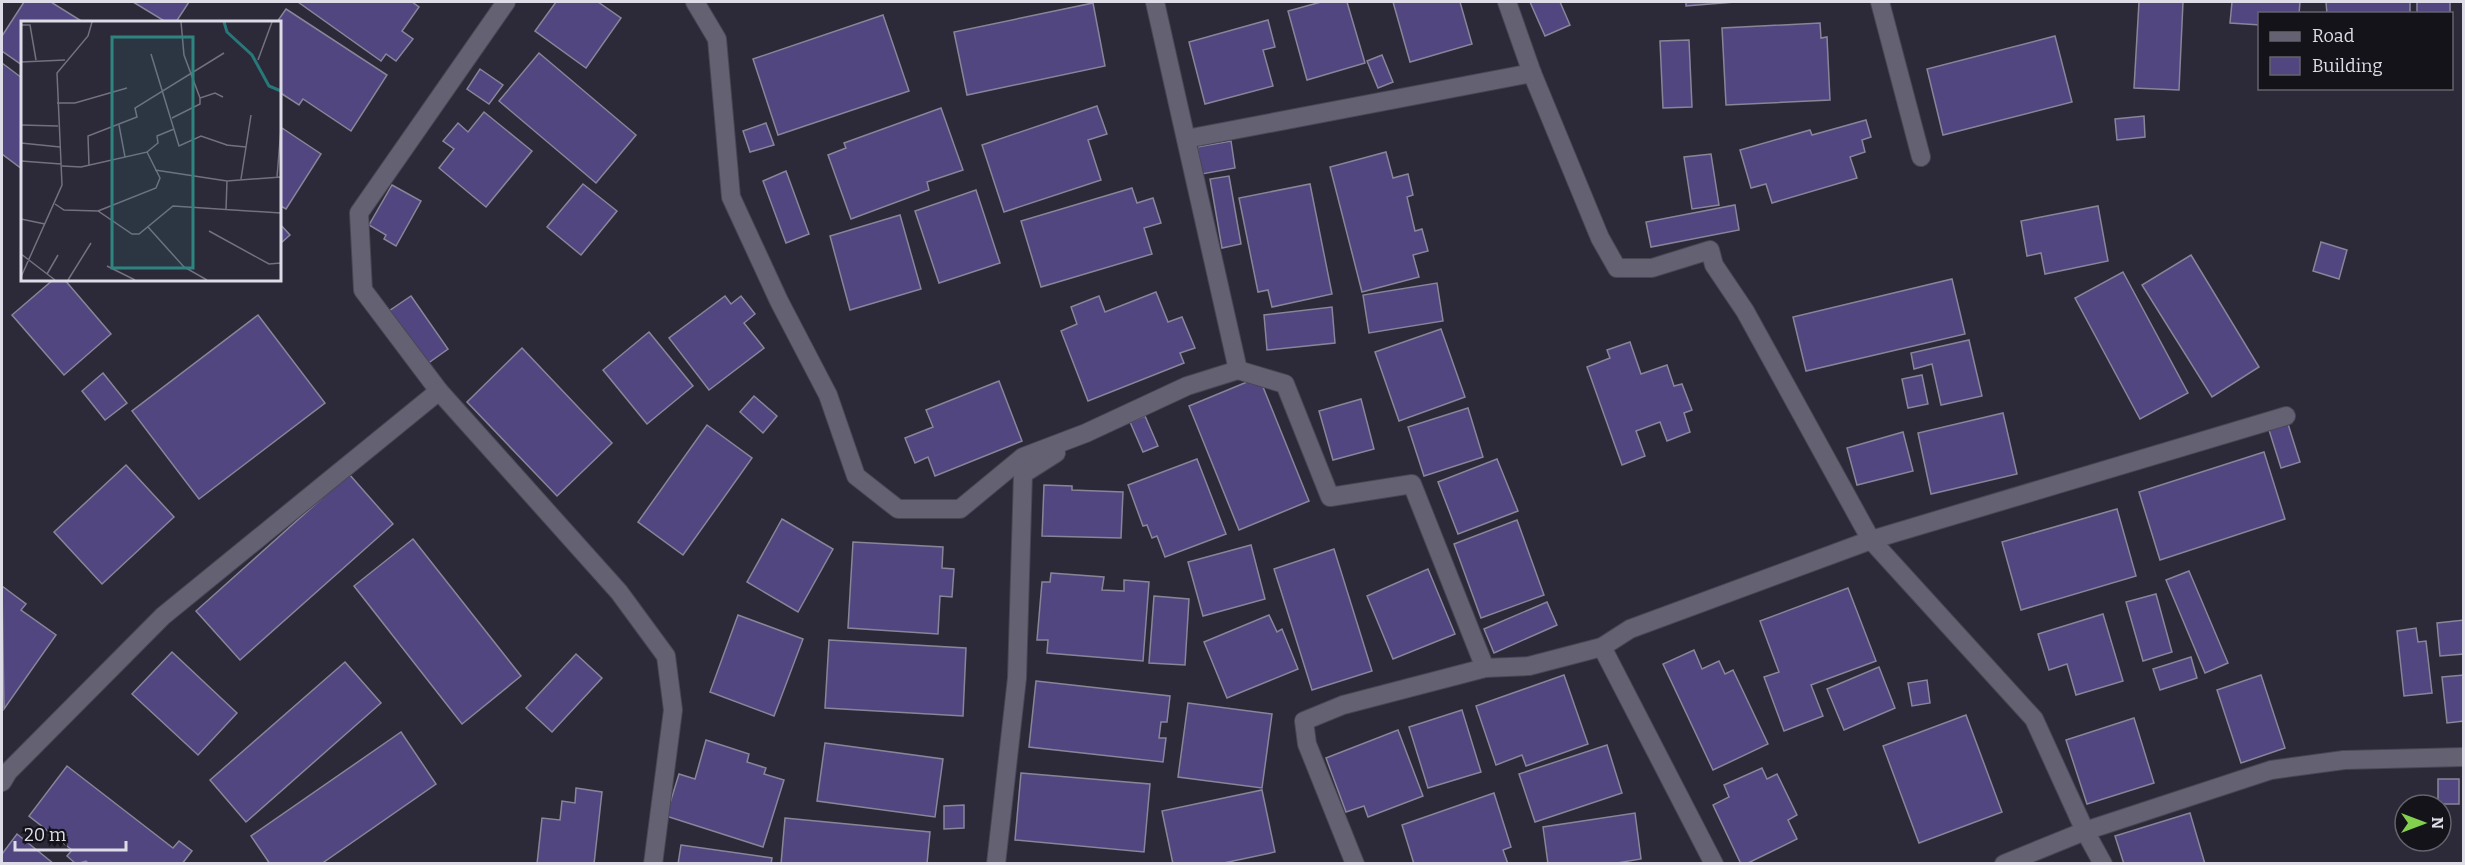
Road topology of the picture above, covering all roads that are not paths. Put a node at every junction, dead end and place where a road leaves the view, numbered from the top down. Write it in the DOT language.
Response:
graph roads {
  1 [pos="506,2"];
  2 [pos="695,2"];
  3 [pos="1155,2"];
  4 [pos="1507,2"];
  5 [pos="1880,2"];
  6 [pos="1532,73"];
  7 [pos="1186,139"];
  8 [pos="1921,157"];
  9 [pos="1238,370"];
  10 [pos="439,391"];
  11 [pos="2286,416"];
  12 [pos="1086,434"];
  13 [pos="1871,540"];
  14 [pos="1602,647"];
  15 [pos="1485,668"];
  16 [pos="2463,758"];
  17 [pos="2,782"];
  18 [pos="2085,831"];
  19 [pos="652,864"];
  20 [pos="996,864"];
  21 [pos="1355,864"];
  22 [pos="1714,864"];
  23 [pos="2004,864"];
  24 [pos="2103,864"];
  1 -- 10 [label="street"];
  2 -- 12 [label="street"];
  3 -- 7 [label="street"];
  4 -- 6 [label="street"];
  5 -- 8 [label="street"];
  6 -- 7 [label="street"];
  6 -- 13 [label="street"];
  7 -- 9 [label="street"];
  9 -- 12 [label="street"];
  9 -- 15 [label="street"];
  10 -- 17 [label="street"];
  10 -- 19 [label="street"];
  11 -- 13 [label="street"];
  12 -- 20 [label="street"];
  13 -- 14 [label="street"];
  13 -- 18 [label="street"];
  14 -- 15 [label="street"];
  14 -- 22 [label="street"];
  15 -- 21 [label="street"];
  16 -- 18 [label="street"];
  18 -- 23 [label="street"];
  18 -- 24 [label="street"];
}
